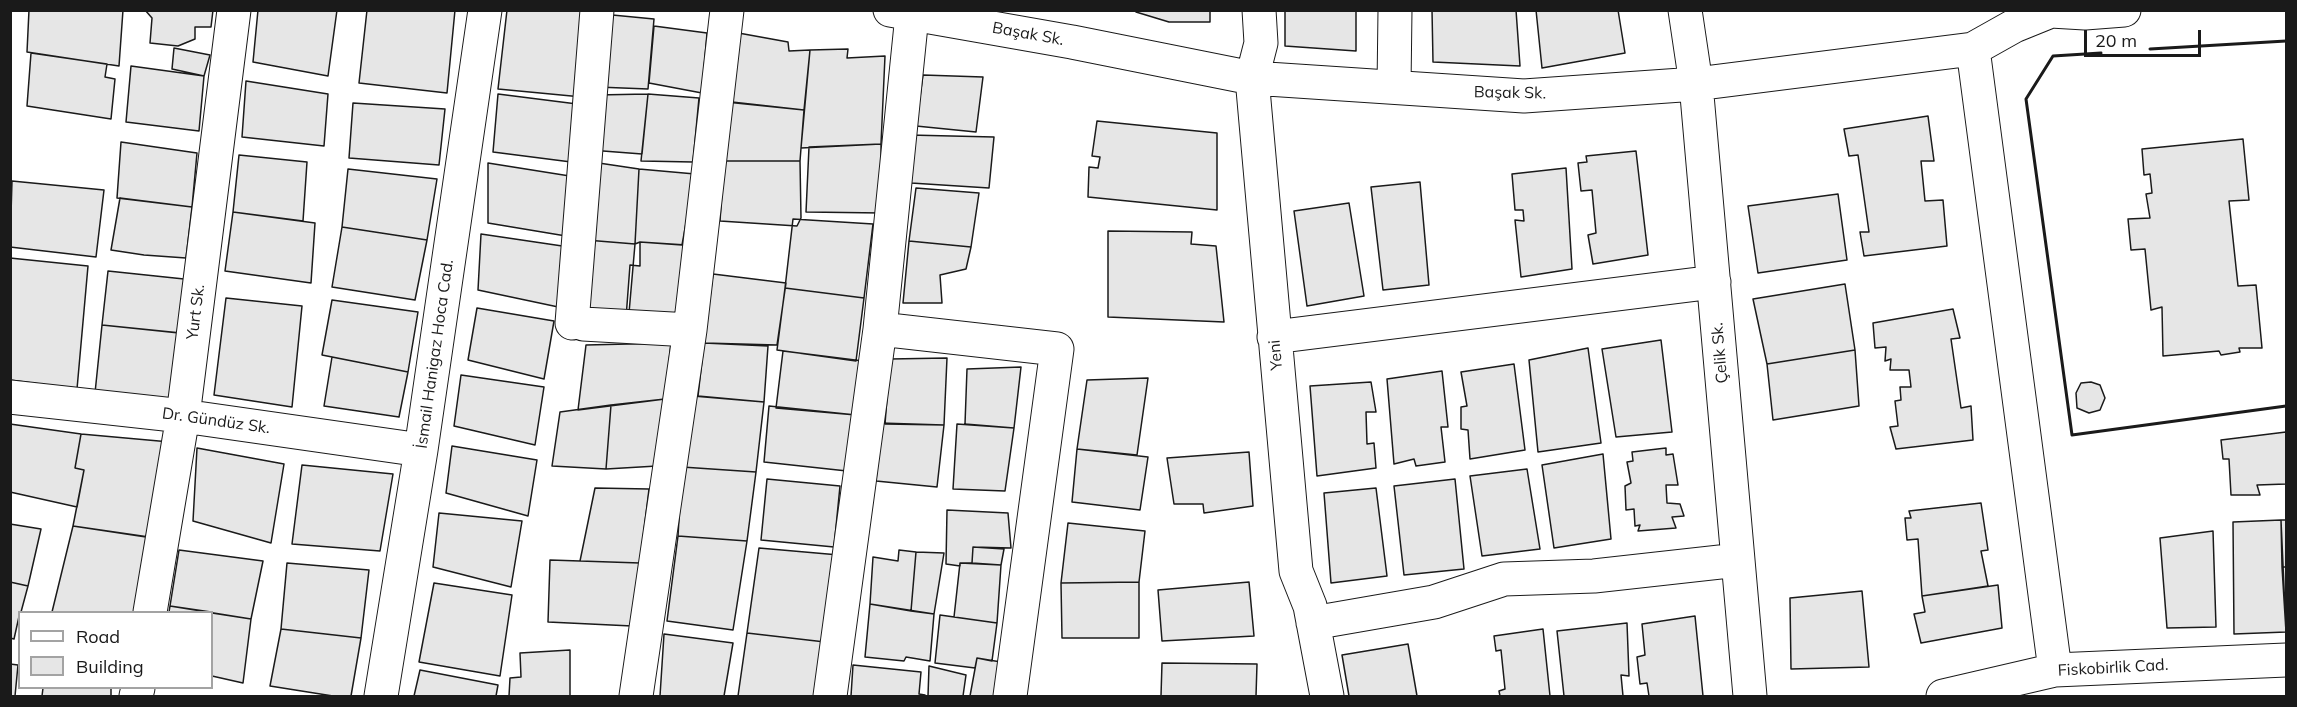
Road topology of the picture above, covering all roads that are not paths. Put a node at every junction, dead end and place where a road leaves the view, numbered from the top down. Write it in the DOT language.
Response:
graph roads {
  1 [pos="234,10"];
  2 [pos="485,10"];
  3 [pos="597,10"];
  4 [pos="727,10"];
  5 [pos="1259,10"];
  6 [pos="1395,10"];
  7 [pos="1685,10"];
  8 [pos="2124,10"];
  9 [pos="901,13"];
  10 [pos="1973,49"];
  11 [pos="1252,78"];
  12 [pos="1696,84"];
  13 [pos="1394,87"];
  14 [pos="1714,282"];
  15 [pos="880,329"];
  16 [pos="690,330"];
  17 [pos="1274,338"];
  18 [pos="10,397"];
  19 [pos="183,416"];
  20 [pos="421,450"];
  21 [pos="1738,560"];
  22 [pos="150,611"];
  23 [pos="1313,623"];
  24 [pos="2286,660"];
  25 [pos="2055,670"];
  26 [pos="381,696"];
  27 [pos="636,696"];
  28 [pos="830,696"];
  29 [pos="1010,696"];
  30 [pos="1327,696"];
  31 [pos="1750,696"];
  32 [pos="1943,696"];
  1 -- 19 [label="street, Yurt Sk."];
  2 -- 20 [label="street, İsmail Hanigaz Hoca Cad."];
  3 -- 16 [label="street"];
  4 -- 16 [label="street"];
  5 -- 11 [label="street, Yeni"];
  6 -- 13 [label="street"];
  7 -- 12 [label="street, Çelik Sk."];
  8 -- 10 [label="street, Başak Sk."];
  9 -- 11 [label="street, Başak Sk."];
  9 -- 15 [label="street"];
  10 -- 12 [label="street, Başak Sk."];
  10 -- 25 [label="street"];
  11 -- 13 [label="street, Başak Sk."];
  11 -- 17 [label="street, Yeni"];
  12 -- 13 [label="street, Başak Sk."];
  12 -- 14 [label="street, Çelik Sk."];
  14 -- 17 [label="street"];
  14 -- 21 [label="street, Çelik Sk."];
  15 -- 28 [label="street"];
  15 -- 29 [label="street"];
  16 -- 27 [label="street"];
  17 -- 23 [label="street, Yeni"];
  18 -- 19 [label="street, Dr. Gündüz Sk."];
  19 -- 20 [label="street, Dr. Gündüz Sk."];
  19 -- 22 [label="street, Yurt Sk."];
  20 -- 26 [label="street, İsmail Hanigaz Hoca Cad."];
  21 -- 23 [label="street"];
  21 -- 31 [label="street, Çelik Sk."];
  23 -- 30 [label="street, Yeni"];
  24 -- 25 [label="street, Fiskobirlik Cad."];
  25 -- 32 [label="street, Fiskobirlik Cad."];
}
